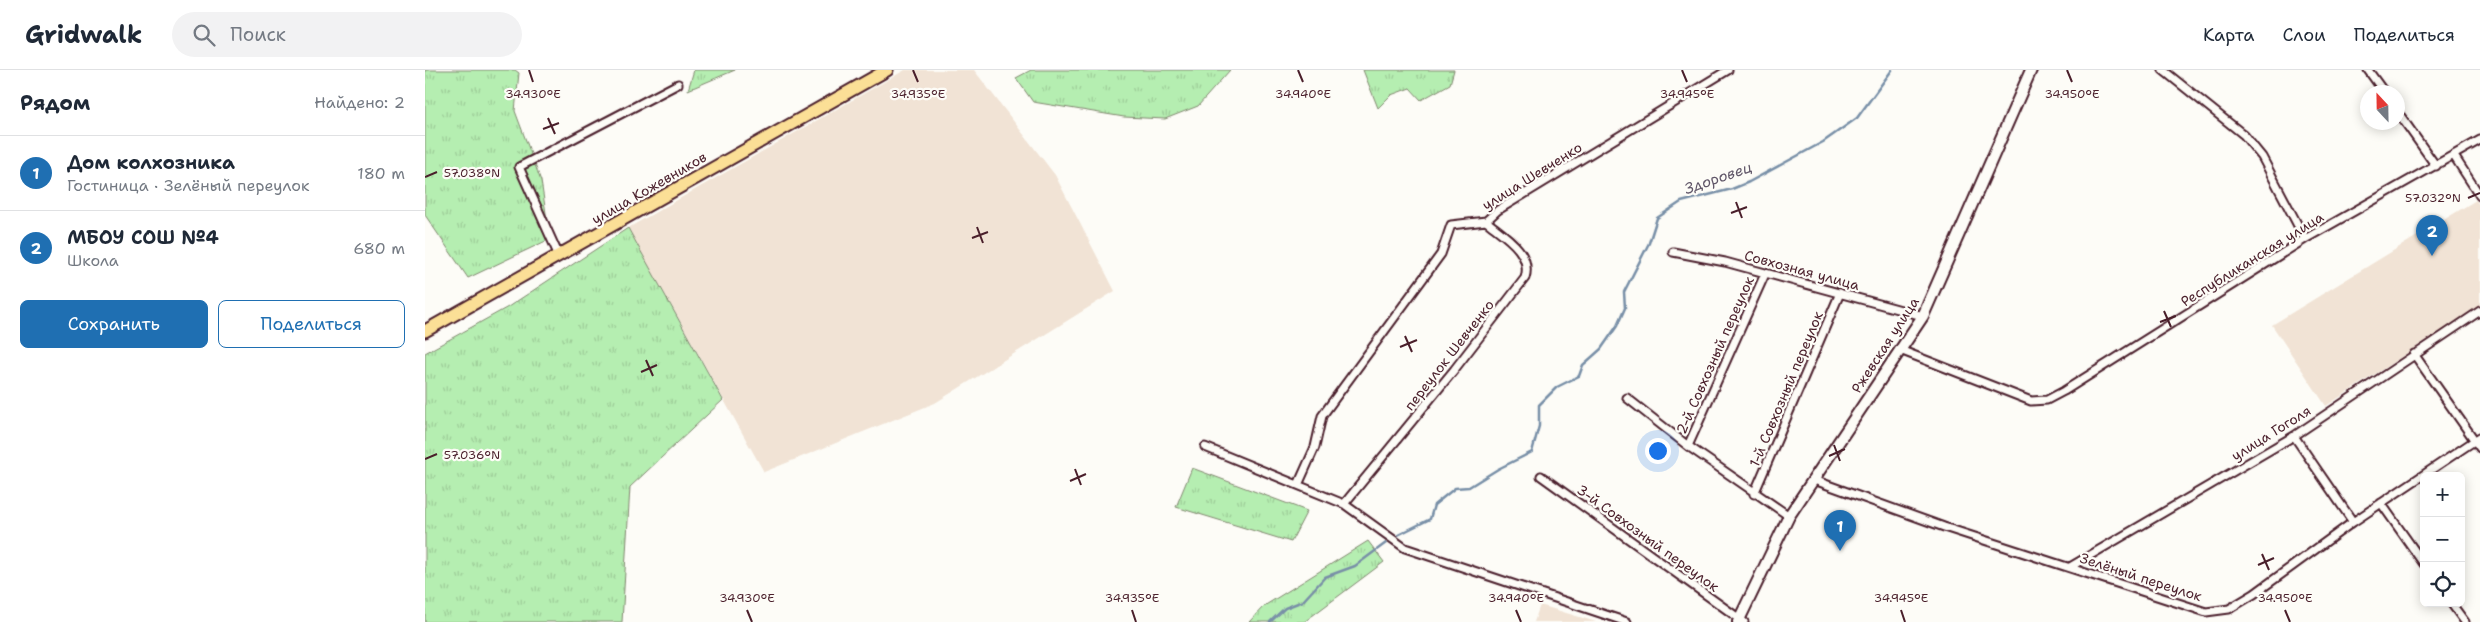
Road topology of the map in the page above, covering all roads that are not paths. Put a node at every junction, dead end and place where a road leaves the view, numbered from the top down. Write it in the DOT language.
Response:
graph roads {
  1 [pos="887,70"];
  2 [pos="1727,70"];
  3 [pos="2031,70"];
  4 [pos="2163,70"];
  5 [pos="2369,70"];
  6 [pos="678,84"];
  7 [pos="2379,85"];
  8 [pos="2405,122"];
  9 [pos="2480,140"];
  10 [pos="2454,156"];
  11 [pos="2436,166"];
  12 [pos="2480,196"];
  13 [pos="1486,221"];
  14 [pos="2305,239"];
  15 [pos="1673,252"];
  16 [pos="559,256"];
  17 [pos="1765,274"];
  18 [pos="1840,293"];
  19 [pos="2480,311"];
  20 [pos="1923,316"];
  21 [pos="425,331"];
  22 [pos="1900,350"];
  23 [pos="2414,354"];
  24 [pos="1627,398"];
  25 [pos="2294,436"];
  26 [pos="2477,439"];
  27 [pos="1205,446"];
  28 [pos="1688,446"];
  29 [pos="2480,448"];
  30 [pos="1541,476"];
  31 [pos="1814,480"];
  32 [pos="1298,485"];
  33 [pos="1754,494"];
  34 [pos="2381,503"];
  35 [pos="1344,504"];
  36 [pos="1789,516"];
  37 [pos="2353,522"];
  38 [pos="2423,562"];
  39 [pos="2070,567"];
  40 [pos="2454,607"];
  41 [pos="1741,621"];
  42 [pos="1627,622"];
  43 [pos="2465,622"];
  1 -- 16 [label="main road, улица Кожевников"];
  2 -- 13 [label="street, улица Шевченко"];
  3 -- 20 [label="main road, Ржевская улица"];
  4 -- 14 [label="street"];
  5 -- 7 [label="street"];
  6 -- 16 [label="street"];
  8 -- 11 [label="street"];
  9 -- 10 [label="street, Республиканская улица"];
  10 -- 11 [label="street, Республиканская улица"];
  10 -- 12 [label="street"];
  11 -- 14 [label="street, Республиканская улица"];
  13 -- 32 [label="street, улица Шевченко"];
  13 -- 35 [label="street, переулок Шевченко"];
  14 -- 22 [label="street, Республиканская улица"];
  15 -- 17 [label="street, Совхозная улица"];
  16 -- 21 [label="main road, улица Кожевников"];
  17 -- 18 [label="street, Совхозная улица"];
  17 -- 28 [label="street, 2-й Совхозный переулок"];
  18 -- 20 [label="street, Совхозная улица"];
  18 -- 33 [label="street, 1-й Совхозный переулок"];
  19 -- 23 [label="street, улица Гоголя"];
  20 -- 22 [label="main road, Ржевская улица"];
  22 -- 31 [label="main road, Ржевская улица"];
  23 -- 25 [label="street, улица Гоголя"];
  23 -- 26 [label="street"];
  24 -- 28 [label="street, 2-й Совхозный переулок"];
  25 -- 37 [label="street"];
  25 -- 39 [label="street, улица Гоголя"];
  26 -- 29 [label="street"];
  26 -- 34 [label="street, Зелёный переулок"];
  27 -- 32 [label="street"];
  28 -- 33 [label="street, 2-й Совхозный переулок"];
  30 -- 41 [label="street, 3-й Совхозный переулок"];
  31 -- 36 [label="main road, Ржевская улица"];
  31 -- 39 [label="street, Зелёный переулок"];
  32 -- 35 [label="street"];
  33 -- 36 [label="street, 2-й Совхозный переулок"];
  34 -- 37 [label="street, Зелёный переулок"];
  34 -- 38 [label="street"];
  35 -- 42 [label="street"];
  36 -- 41 [label="main road, Ржевская улица"];
  37 -- 39 [label="street, Зелёный переулок"];
  40 -- 43 [label="street"];
}
